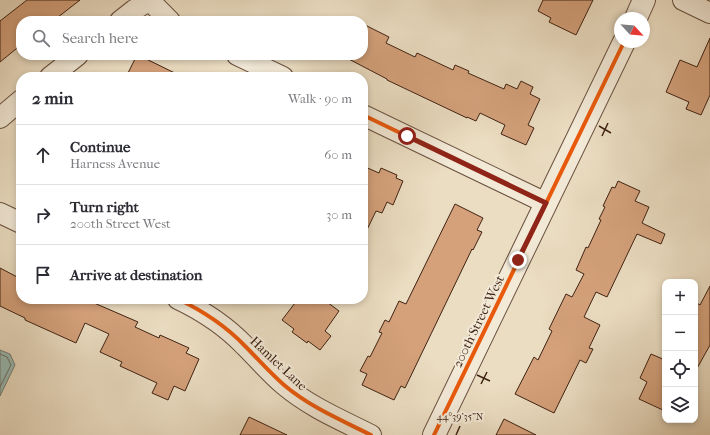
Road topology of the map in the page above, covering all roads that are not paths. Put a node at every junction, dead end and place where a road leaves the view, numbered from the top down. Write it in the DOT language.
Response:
graph roads {
  1 [pos="150,0"];
  2 [pos="644,0"];
  3 [pos="683,0"];
  4 [pos="639,12"];
  5 [pos="710,13"];
  6 [pos="126,16"];
  7 [pos="165,16"];
  8 [pos="621,48"];
  9 [pos="72,60"];
  10 [pos="247,60"];
  11 [pos="56,72"];
  12 [pos="273,72"];
  13 [pos="16,104"];
  14 [pos="368,117"];
  15 [pos="0,118"];
  16 [pos="546,203"];
  17 [pos="0,213"];
  18 [pos="16,221"];
  19 [pos="187,304"];
  20 [pos="371,435"];
  21 [pos="434,435"];
  1 -- 6 [label="street"];
  1 -- 7 [label="street"];
  2 -- 4 [label="street"];
  3 -- 5 [label="street"];
  8 -- 16 [label="street, 200th Street West"];
  9 -- 11 [label="street"];
  10 -- 12 [label="street"];
  13 -- 15 [label="street"];
  14 -- 16 [label="street"];
  16 -- 21 [label="street, 200th Street West"];
  17 -- 18 [label="street"];
  19 -- 20 [label="street, Hamlet Lane"];
}
